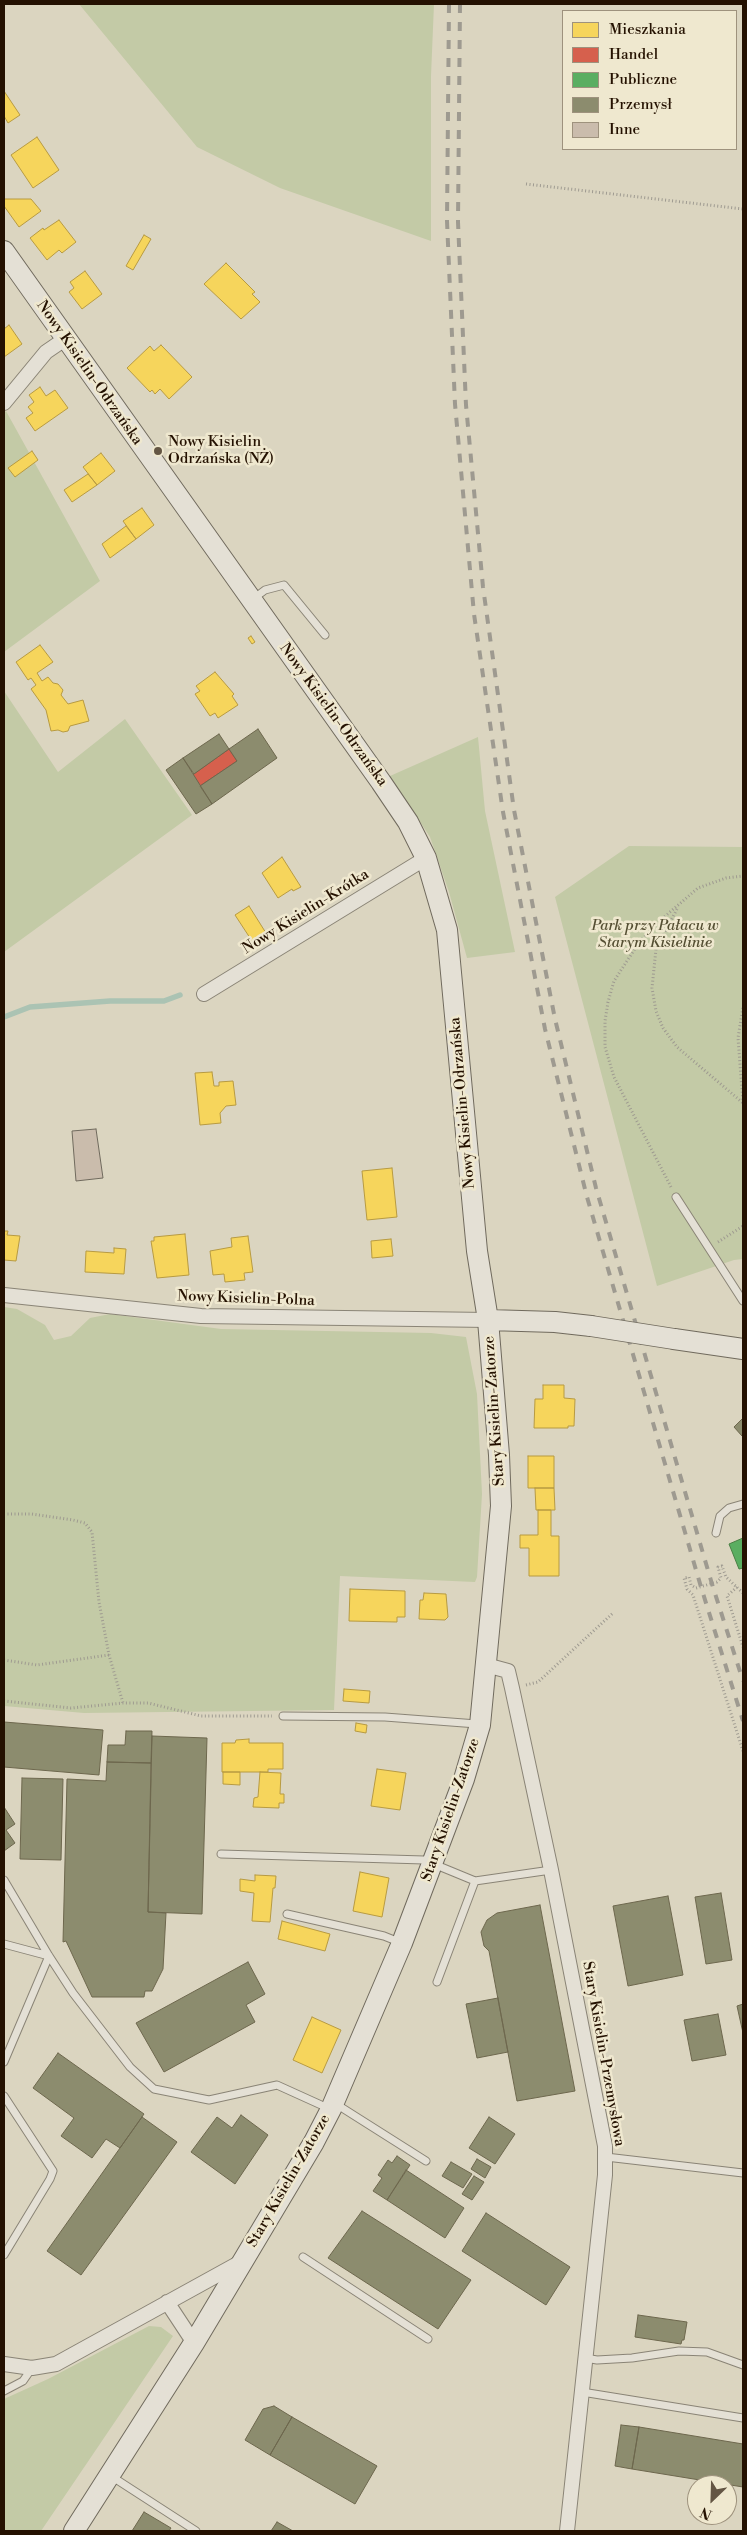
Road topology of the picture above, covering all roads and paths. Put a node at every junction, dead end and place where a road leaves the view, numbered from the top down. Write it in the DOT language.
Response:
graph roads {
  1 [pos="526,184"];
  2 [pos="743,209"];
  3 [pos="4,251"];
  4 [pos="65,339"];
  5 [pos="4,403"];
  6 [pos="251,600"];
  7 [pos="324,635"];
  8 [pos="426,858"];
  9 [pos="743,876"];
  10 [pos="678,906"];
  11 [pos="204,994"];
  12 [pos="743,1006"];
  13 [pos="743,1104"];
  14 [pos="676,1196"];
  15 [pos="743,1226"];
  16 [pos="708,1249"];
  17 [pos="4,1296"];
  18 [pos="743,1301"];
  19 [pos="488,1320"];
  20 [pos="743,1349"];
  21 [pos="743,1504"];
  22 [pos="4,1514"];
  23 [pos="716,1533"];
  24 [pos="737,1587"];
  25 [pos="743,1593"];
  26 [pos="613,1613"];
  27 [pos="743,1647"];
  28 [pos="109,1655"];
  29 [pos="4,1660"];
  30 [pos="486,1665"];
  31 [pos="512,1688"];
  32 [pos="4,1701"];
  33 [pos="123,1703"];
  34 [pos="283,1716"];
  35 [pos="480,1725"];
  36 [pos="743,1751"];
  37 [pos="221,1854"];
  38 [pos="433,1863"];
  39 [pos="551,1870"];
  40 [pos="4,1880"];
  41 [pos="475,1881"];
  42 [pos="287,1914"];
  43 [pos="402,1943"];
  44 [pos="4,1944"];
  45 [pos="49,1956"];
  46 [pos="437,1982"];
  47 [pos="4,2062"];
  48 [pos="4,2096"];
  49 [pos="332,2106"];
  50 [pos="606,2157"];
  51 [pos="426,2161"];
  52 [pos="743,2173"];
  53 [pos="4,2255"];
  54 [pos="304,2257"];
  55 [pos="244,2260"];
  56 [pos="168,2302"];
  57 [pos="428,2339"];
  58 [pos="194,2343"];
  59 [pos="584,2358"];
  60 [pos="4,2364"];
  61 [pos="743,2365"];
  62 [pos="32,2368"];
  63 [pos="4,2391"];
  64 [pos="582,2392"];
  65 [pos="743,2418"];
  66 [pos="110,2476"];
  67 [pos="74,2531"];
  68 [pos="196,2531"];
  69 [pos="567,2531"];
  1 -- 2 [label="path"];
  3 -- 4 [label="street, Nowy Kisielin-Odrzańska"];
  4 -- 5 [label="street"];
  4 -- 6 [label="street, Nowy Kisielin-Odrzańska"];
  6 -- 7 [label="lane"];
  6 -- 8 [label="street, Nowy Kisielin-Odrzańska"];
  8 -- 11 [label="street, Nowy Kisielin-Krótka"];
  8 -- 19 [label="street, Nowy Kisielin-Odrzańska"];
  9 -- 10 [label="path"];
  10 -- 13 [label="path"];
  10 -- 14 [label="path"];
  12 -- 13 [label="path"];
  14 -- 16 [label="lane"];
  15 -- 16 [label="path"];
  16 -- 18 [label="lane"];
  17 -- 19 [label="street, Nowy Kisielin-Polna"];
  19 -- 20 [label="street, bridge"];
  19 -- 30 [label="street, Stary Kisielin-Zatorze"];
  21 -- 23 [label="lane"];
  22 -- 28 [label="path"];
  24 -- 25 [label="path"];
  24 -- 27 [label="path"];
  24 -- 36 [label="path"];
  26 -- 31 [label="path"];
  28 -- 29 [label="path"];
  28 -- 33 [label="path"];
  30 -- 31 [label="street, Stary Kisielin-Przemysłowa"];
  30 -- 35 [label="street, Stary Kisielin-Zatorze"];
  31 -- 39 [label="street, Stary Kisielin-Przemysłowa"];
  32 -- 33 [label="path"];
  33 -- 34 [label="path"];
  34 -- 35 [label="lane"];
  35 -- 38 [label="street, Stary Kisielin-Zatorze"];
  37 -- 38 [label="lane"];
  38 -- 41 [label="lane"];
  38 -- 43 [label="street, Stary Kisielin-Zatorze"];
  39 -- 41 [label="lane"];
  39 -- 50 [label="street, Stary Kisielin-Przemysłowa"];
  40 -- 45 [label="lane"];
  41 -- 46 [label="lane"];
  42 -- 43 [label="lane"];
  43 -- 49 [label="street, Stary Kisielin-Zatorze"];
  44 -- 45 [label="lane"];
  45 -- 47 [label="lane"];
  45 -- 49 [label="lane"];
  48 -- 53 [label="lane"];
  49 -- 51 [label="lane"];
  49 -- 55 [label="street, Stary Kisielin-Zatorze"];
  50 -- 52 [label="lane"];
  50 -- 59 [label="street, Stary Kisielin-Przemysłowa"];
  54 -- 57 [label="lane"];
  55 -- 56 [label="street, Stary Kisielin-Zatorze"];
  55 -- 58 [label="street, Stary Kisielin-Zatorze"];
  56 -- 58 [label="street"];
  56 -- 62 [label="street, Stary Kisielin-Zatorze"];
  58 -- 66 [label="street, Stary Kisielin-Zatorze"];
  59 -- 61 [label="lane"];
  59 -- 64 [label="street, Stary Kisielin-Przemysłowa"];
  60 -- 62 [label="street, Stary Kisielin-Zatorze"];
  62 -- 63 [label="lane"];
  64 -- 65 [label="lane"];
  64 -- 69 [label="street, Stary Kisielin-Przemysłowa"];
  66 -- 67 [label="street, Stary Kisielin-Zatorze"];
  66 -- 68 [label="lane"];
}
